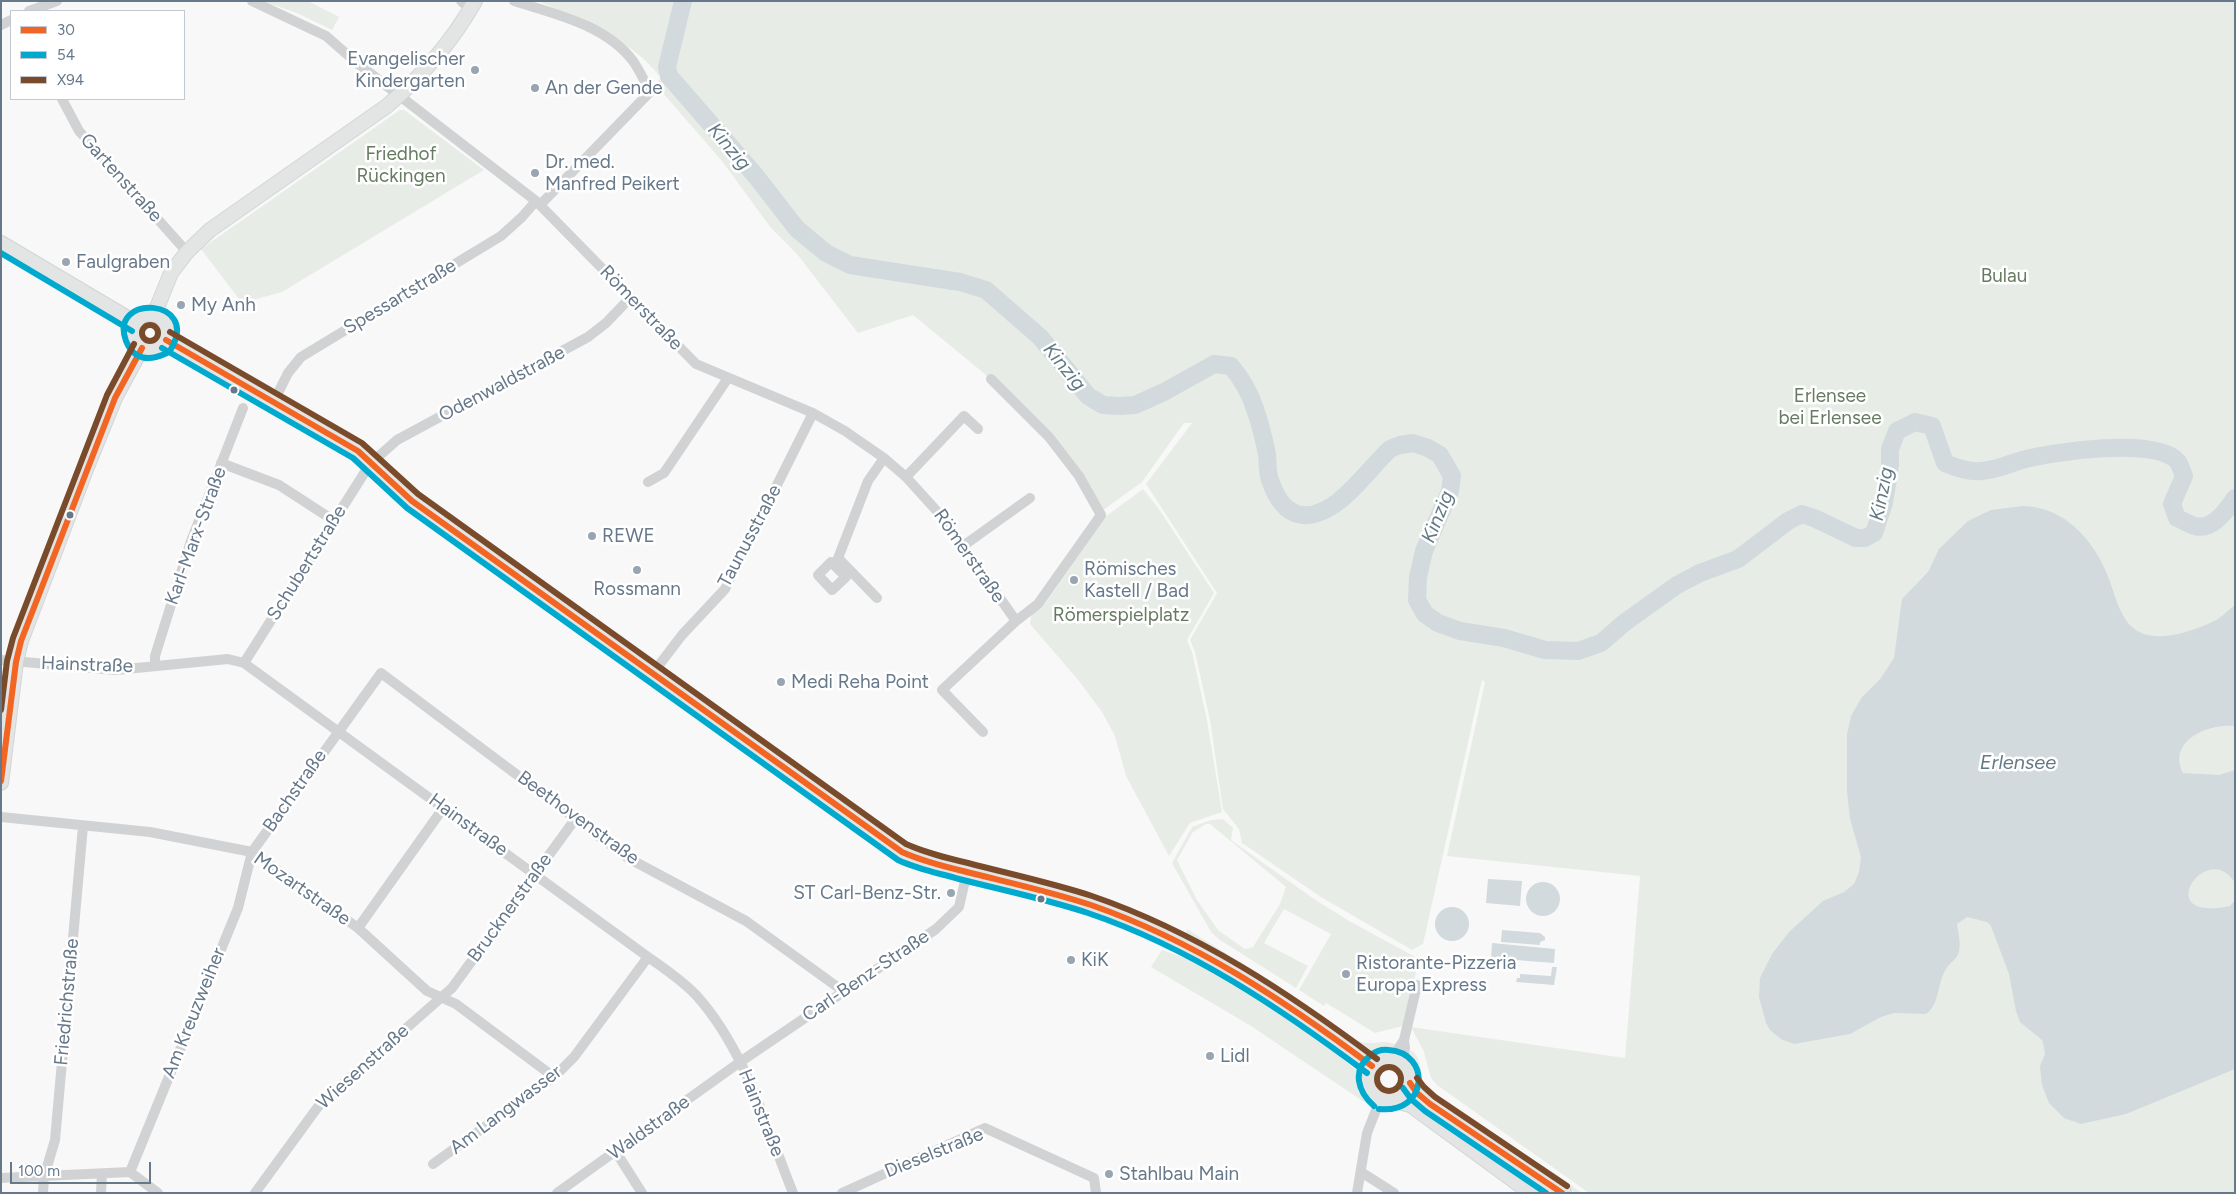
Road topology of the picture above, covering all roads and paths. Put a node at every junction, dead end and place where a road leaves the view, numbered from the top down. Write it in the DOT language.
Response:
graph roads {
  1 [pos="57,1"];
  2 [pos="252,1"];
  3 [pos="514,1"];
  4 [pos="469,4"];
  5 [pos="32,10"];
  6 [pos="399,96"];
  7 [pos="63,100"];
  8 [pos="538,203"];
  9 [pos="1,243"];
  10 [pos="188,252"];
  11 [pos="630,298"];
  12 [pos="154,315"];
  13 [pos="136,323"];
  14 [pos="166,340"];
  15 [pos="142,348"];
  16 [pos="728,378"];
  17 [pos="991,379"];
  18 [pos="274,401"];
  19 [pos="243,408"];
  20 [pos="813,413"];
  21 [pos="978,429"];
  22 [pos="884,458"];
  23 [pos="221,463"];
  24 [pos="370,464"];
  25 [pos="906,477"];
  26 [pos="648,482"];
  27 [pos="1030,498"];
  28 [pos="333,520"];
  29 [pos="963,546"];
  30 [pos="877,598"];
  31 [pos="1016,621"];
  32 [pos="1,660"];
  33 [pos="16,662"];
  34 [pos="244,664"];
  35 [pos="155,666"];
  36 [pos="653,673"];
  37 [pos="338,731"];
  38 [pos="983,732"];
  39 [pos="1,783"];
  40 [pos="444,807"];
  41 [pos="1,817"];
  42 [pos="576,818"];
  43 [pos="84,826"];
  44 [pos="252,852"];
  45 [pos="966,872"];
  46 [pos="534,874"];
  47 [pos="358,928"];
  48 [pos="648,956"];
  49 [pos="1417,985"];
  50 [pos="843,991"];
  51 [pos="443,997"];
  52 [pos="1397,1061"];
  53 [pos="740,1062"];
  54 [pos="1372,1066"];
  55 [pos="554,1077"];
  56 [pos="1410,1083"];
  57 [pos="1388,1100"];
  58 [pos="616,1152"];
  59 [pos="433,1164"];
  60 [pos="130,1172"];
  61 [pos="1361,1172"];
  62 [pos="102,1174"];
  63 [pos="44,1176"];
  64 [pos="1,1178"];
  65 [pos="43,1193"];
  66 [pos="101,1193"];
  67 [pos="158,1193"];
  68 [pos="255,1193"];
  69 [pos="557,1193"];
  70 [pos="642,1193"];
  71 [pos="793,1193"];
  72 [pos="842,1193"];
  73 [pos="1096,1193"];
  74 [pos="1357,1193"];
  75 [pos="1394,1193"];
  76 [pos="1534,1193"];
  77 [pos="1562,1193"];
  1 -- 5 [label="street"];
  2 -- 6 [label="street, Römerstraße"];
  3 -- 8 [label="street"];
  4 -- 6 [label="main road"];
  6 -- 8 [label="street, Römerstraße"];
  6 -- 10 [label="main road"];
  7 -- 10 [label="street, Gartenstraße"];
  8 -- 11 [label="street, Römerstraße"];
  8 -- 18 [label="street, Spessartstraße"];
  9 -- 13 [label="main road"];
  10 -- 12 [label="main road"];
  11 -- 16 [label="street, Römerstraße"];
  11 -- 24 [label="street, Odenwaldstraße"];
  12 -- 13 [label="main road"];
  12 -- 14 [label="main road"];
  13 -- 15 [label="main road"];
  14 -- 15 [label="main road"];
  14 -- 18 [label="main road"];
  15 -- 33 [label="main road"];
  16 -- 20 [label="street, Römerstraße"];
  16 -- 26 [label="street"];
  17 -- 31 [label="street"];
  18 -- 24 [label="main road"];
  19 -- 23 [label="street, Karl-Marx-Straße"];
  20 -- 22 [label="street, Römerstraße"];
  20 -- 36 [label="street, Taunusstraße"];
  21 -- 25 [label="street"];
  22 -- 25 [label="street, Römerstraße"];
  22 -- 30 [label="street"];
  23 -- 28 [label="street"];
  23 -- 35 [label="street, Karl-Marx-Straße"];
  24 -- 28 [label="street, Schubertstraße"];
  24 -- 36 [label="main road"];
  25 -- 29 [label="street, Römerstraße"];
  27 -- 29 [label="street"];
  28 -- 34 [label="street, Schubertstraße"];
  29 -- 31 [label="street, Römerstraße"];
  31 -- 38 [label="street"];
  32 -- 33 [label="street, Hainstraße"];
  33 -- 35 [label="street, Hainstraße"];
  33 -- 39 [label="main road"];
  34 -- 35 [label="street, Hainstraße"];
  34 -- 37 [label="street, Hainstraße"];
  36 -- 45 [label="main road"];
  37 -- 40 [label="street, Hainstraße"];
  37 -- 42 [label="street, Beethovenstraße"];
  37 -- 44 [label="street, Bachstraße"];
  40 -- 46 [label="street, Hainstraße"];
  40 -- 47 [label="street"];
  41 -- 43 [label="street, Mozartstraße"];
  42 -- 46 [label="street, Brucknerstraße"];
  42 -- 50 [label="street, Beethovenstraße"];
  43 -- 44 [label="street, Mozartstraße"];
  43 -- 63 [label="street, Friedrichstraße"];
  44 -- 47 [label="street, Mozartstraße"];
  44 -- 60 [label="street, Am Kreuzweiher"];
  45 -- 50 [label="street, Carl-Benz-Straße"];
  45 -- 54 [label="main road"];
  46 -- 48 [label="street, Hainstraße"];
  46 -- 51 [label="street, Brucknerstraße"];
  47 -- 51 [label="street, Mozartstraße"];
  48 -- 53 [label="street, Hainstraße"];
  48 -- 55 [label="street, Am Langwasser"];
  49 -- 52 [label="street"];
  50 -- 53 [label="street, Carl-Benz-Straße"];
  51 -- 55 [label="street, Mozartstraße"];
  51 -- 68 [label="street, Wiesenstraße"];
  52 -- 54 [label="main road"];
  52 -- 56 [label="main road"];
  53 -- 58 [label="street, Waldstraße"];
  53 -- 71 [label="street, Hainstraße"];
  54 -- 57 [label="main road"];
  55 -- 59 [label="street, Am Langwasser"];
  56 -- 57 [label="main road"];
  56 -- 77 [label="highway"];
  57 -- 61 [label="street"];
  57 -- 76 [label="highway"];
  58 -- 69 [label="street, Waldstraße"];
  58 -- 70 [label="street"];
  60 -- 62 [label="street"];
  60 -- 67 [label="street"];
  61 -- 74 [label="street"];
  61 -- 75 [label="street"];
  62 -- 63 [label="street"];
  62 -- 66 [label="street"];
  63 -- 64 [label="street"];
  63 -- 65 [label="street, Friedrichstraße"];
  72 -- 73 [label="street, Dieselstraße"];
}
